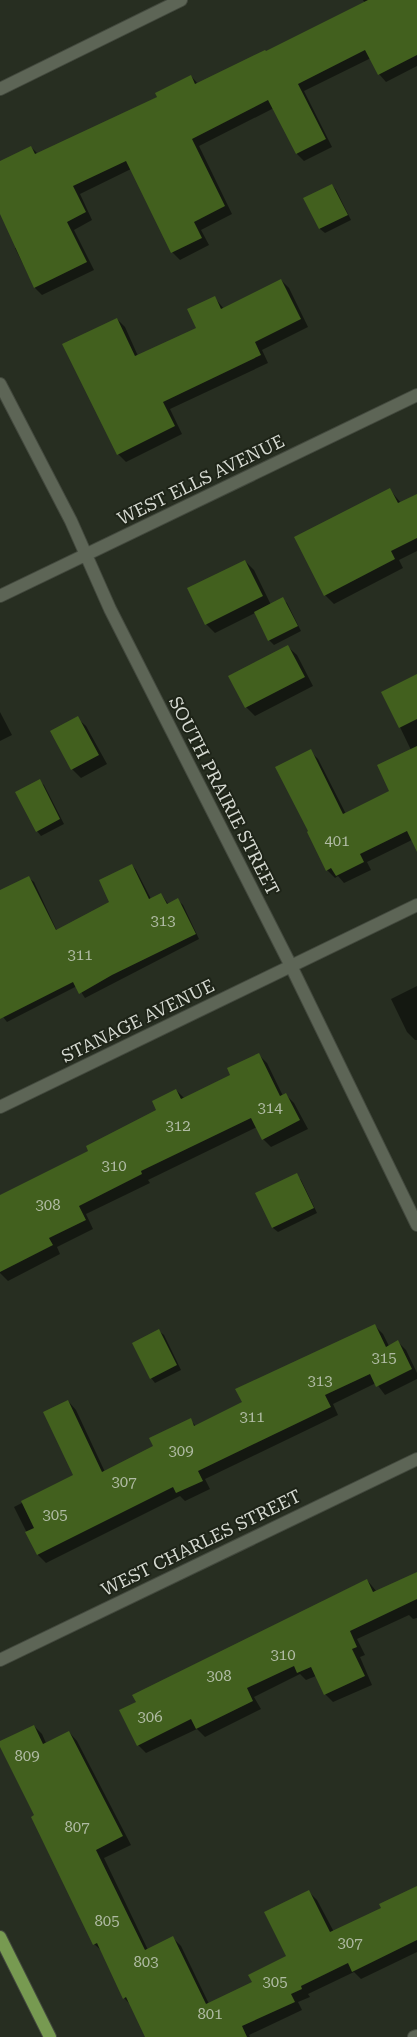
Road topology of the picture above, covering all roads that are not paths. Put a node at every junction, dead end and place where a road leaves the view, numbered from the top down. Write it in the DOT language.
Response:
graph roads {
  1 [pos="181,0"];
  2 [pos="0,88"];
  3 [pos="0,384"];
  4 [pos="417,395"];
  5 [pos="85,555"];
  6 [pos="0,596"];
  7 [pos="417,905"];
  8 [pos="291,966"];
  9 [pos="0,1107"];
  10 [pos="417,1225"];
  11 [pos="417,1459"];
  12 [pos="0,1660"];
  13 [pos="0,1938"];
  14 [pos="3,1951"];
  15 [pos="50,2037"];
  1 -- 2 [label="street"];
  3 -- 5 [label="street, SOUTH PRAIRIE STREET"];
  4 -- 5 [label="street, WEST ELLS AVENUE"];
  5 -- 6 [label="street, WEST ELLS AVENUE"];
  5 -- 8 [label="street, SOUTH PRAIRIE STREET"];
  7 -- 8 [label="street, STANAGE AVENUE"];
  8 -- 9 [label="street, STANAGE AVENUE"];
  8 -- 10 [label="street, SOUTH PRAIRIE STREET"];
  11 -- 12 [label="street, WEST CHARLES STREET"];
  13 -- 14 [label="main road"];
  14 -- 15 [label="main road"];
}
